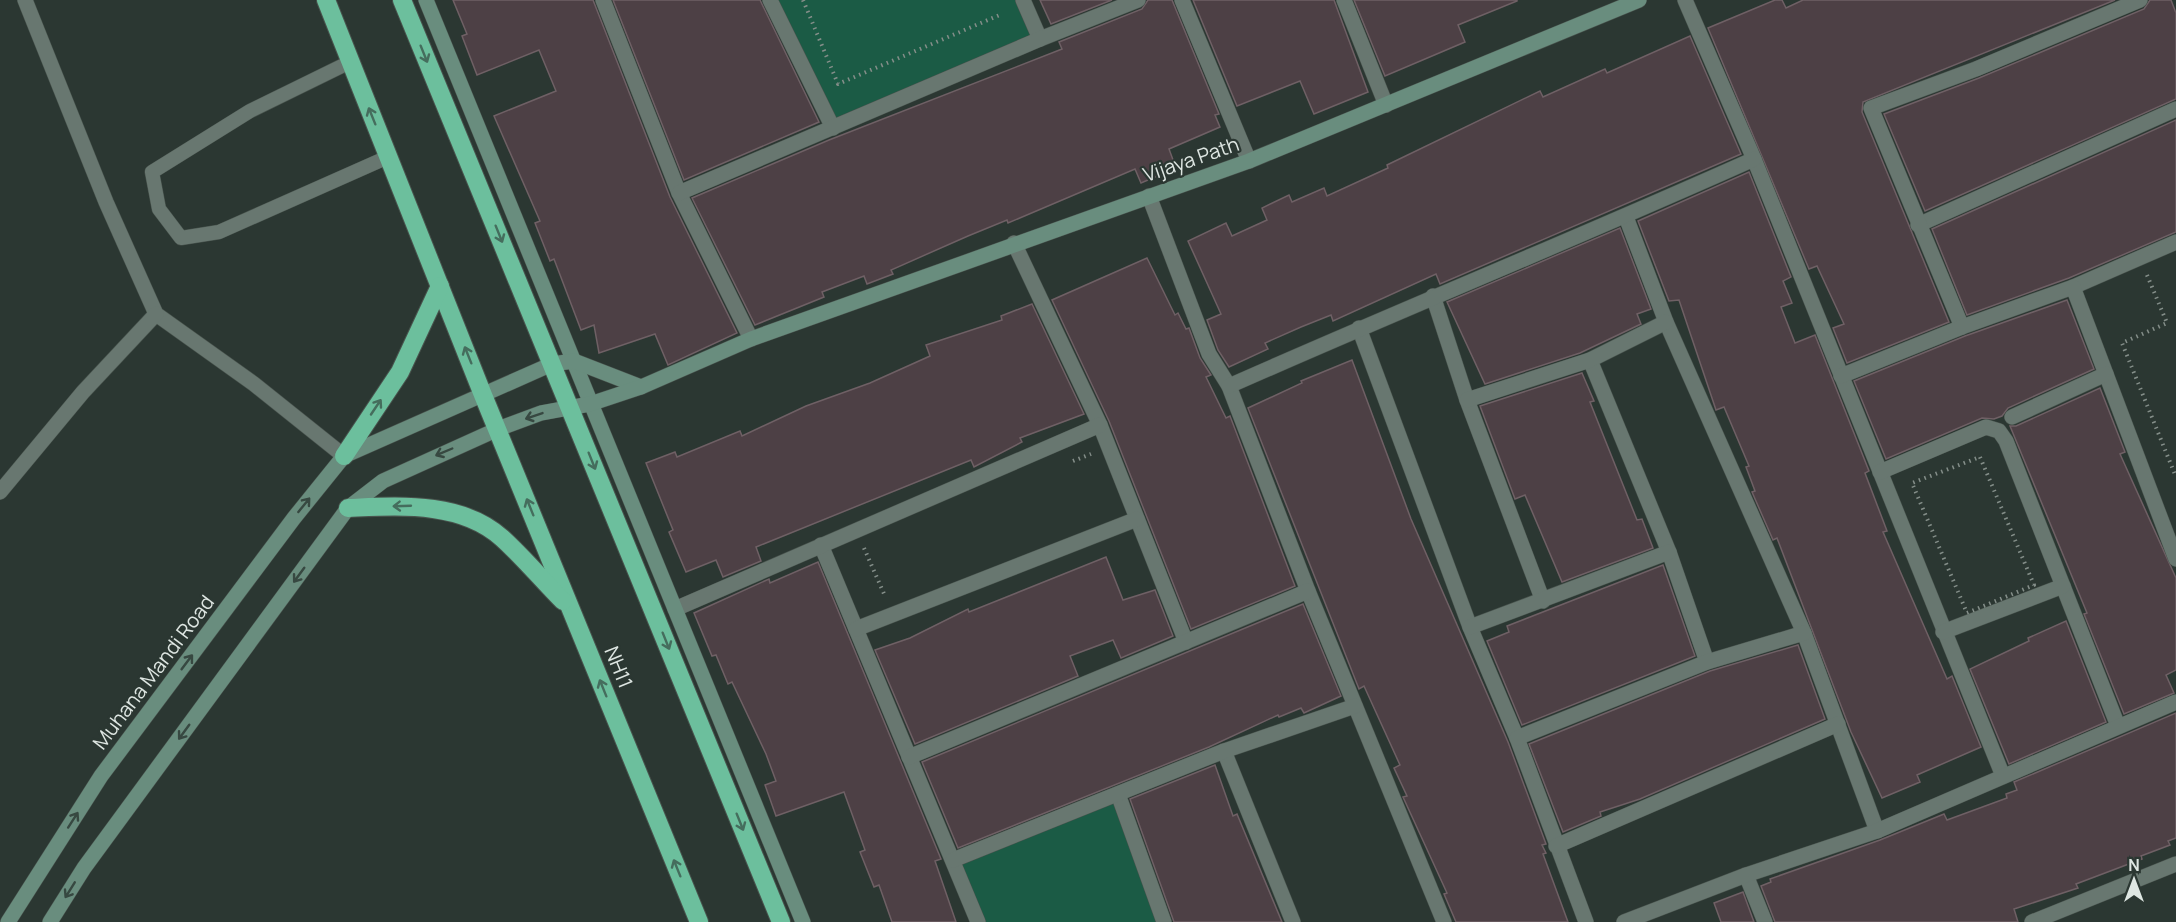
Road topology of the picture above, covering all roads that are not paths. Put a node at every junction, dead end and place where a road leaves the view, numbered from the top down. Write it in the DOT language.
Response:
graph roads {
  1 [pos="25,0"];
  2 [pos="326,0"];
  3 [pos="402,0"];
  4 [pos="426,0"];
  5 [pos="603,0"];
  6 [pos="770,0"];
  7 [pos="1023,0"];
  8 [pos="1138,0"];
  9 [pos="1182,0"];
  10 [pos="1344,0"];
  11 [pos="1639,0"];
  12 [pos="1685,0"];
  13 [pos="2140,0"];
  14 [pos="1040,39"];
  15 [pos="350,62"];
  16 [pos="1386,105"];
  17 [pos="2176,109"];
  18 [pos="833,128"];
  19 [pos="388,157"];
  20 [pos="1754,159"];
  21 [pos="1249,161"];
  22 [pos="679,193"];
  23 [pos="1149,196"];
  24 [pos="1626,217"];
  25 [pos="1918,225"];
  26 [pos="2176,242"];
  27 [pos="1014,243"];
  28 [pos="440,286"];
  29 [pos="2073,287"];
  30 [pos="1433,296"];
  31 [pos="156,314"];
  32 [pos="1666,322"];
  33 [pos="1962,327"];
  34 [pos="1359,328"];
  35 [pos="751,339"];
  36 [pos="1590,360"];
  37 [pos="574,361"];
  38 [pos="552,364"];
  39 [pos="2106,374"];
  40 [pos="1841,376"];
  41 [pos="1229,386"];
  42 [pos="641,387"];
  43 [pos="483,395"];
  44 [pos="1467,400"];
  45 [pos="590,404"];
  46 [pos="570,407"];
  47 [pos="2012,417"];
  48 [pos="1100,425"];
  49 [pos="498,429"];
  50 [pos="344,456"];
  51 [pos="1880,472"];
  52 [pos="0,491"];
  53 [pos="348,508"];
  54 [pos="1137,519"];
  55 [pos="2173,542"];
  56 [pos="821,545"];
  57 [pos="1669,552"];
  58 [pos="2176,559"];
  59 [pos="2063,586"];
  60 [pos="1308,591"];
  61 [pos="1543,601"];
  62 [pos="571,609"];
  63 [pos="675,609"];
  64 [pos="1470,627"];
  65 [pos="856,629"];
  66 [pos="1944,632"];
  67 [pos="1804,633"];
  68 [pos="1186,642"];
  69 [pos="1707,662"];
  70 [pos="2176,702"];
  71 [pos="1355,706"];
  72 [pos="1838,724"];
  73 [pos="2118,726"];
  74 [pos="1517,738"];
  75 [pos="1224,751"];
  76 [pos="909,757"];
  77 [pos="2002,776"];
  78 [pos="1118,795"];
  79 [pos="1877,831"];
  80 [pos="1556,846"];
  81 [pos="953,860"];
  82 [pos="2176,864"];
  83 [pos="1746,874"];
  84 [pos="8,922"];
  85 [pos="50,922"];
  86 [pos="699,922"];
  87 [pos="781,922"];
  88 [pos="803,922"];
  89 [pos="978,922"];
  90 [pos="1164,922"];
  91 [pos="1293,922"];
  92 [pos="1444,922"];
  93 [pos="1586,922"];
  94 [pos="1624,922"];
  95 [pos="1765,922"];
  96 [pos="2032,922"];
  1 -- 31 [label="street"];
  2 -- 15 [label="highway, NH11"];
  3 -- 38 [label="highway, one-way"];
  4 -- 37 [label="street"];
  5 -- 22 [label="street"];
  6 -- 18 [label="street"];
  7 -- 14 [label="street"];
  8 -- 14 [label="street"];
  9 -- 21 [label="street"];
  10 -- 16 [label="street"];
  11 -- 16 [label="street, Vijaya Path"];
  12 -- 20 [label="street"];
  13 -- 25 [label="street"];
  14 -- 18 [label="street"];
  19 -- 15 [label="highway, NH11, one-way"];
  15 -- 19 [label="lane"];
  16 -- 21 [label="street, Vijaya Path"];
  17 -- 25 [label="street"];
  18 -- 22 [label="street"];
  19 -- 28 [label="highway, NH11"];
  20 -- 24 [label="street"];
  20 -- 40 [label="street"];
  21 -- 23 [label="street, Vijaya Path"];
  22 -- 35 [label="street"];
  23 -- 27 [label="street, Vijaya Path"];
  23 -- 41 [label="street"];
  24 -- 30 [label="street"];
  24 -- 32 [label="street"];
  25 -- 33 [label="street"];
  26 -- 29 [label="street"];
  27 -- 35 [label="street, Vijaya Path"];
  27 -- 48 [label="street"];
  43 -- 28 [label="highway, NH11, one-way"];
  50 -- 28 [label="highway, one-way"];
  29 -- 33 [label="street"];
  29 -- 39 [label="street"];
  30 -- 34 [label="street"];
  30 -- 44 [label="street"];
  31 -- 50 [label="street"];
  31 -- 52 [label="street"];
  32 -- 36 [label="street"];
  32 -- 67 [label="street"];
  33 -- 40 [label="street"];
  34 -- 41 [label="street"];
  34 -- 64 [label="street"];
  35 -- 42 [label="street, Vijaya Path"];
  36 -- 44 [label="street"];
  36 -- 57 [label="street"];
  37 -- 38 [label="street"];
  37 -- 42 [label="street"];
  37 -- 45 [label="street"];
  38 -- 43 [label="street"];
  38 -- 46 [label="highway"];
  39 -- 47 [label="street"];
  39 -- 55 [label="street"];
  40 -- 51 [label="street"];
  41 -- 60 [label="street"];
  42 -- 45 [label="street, Vijaya Path"];
  43 -- 49 [label="highway, NH11"];
  43 -- 50 [label="street"];
  44 -- 61 [label="street"];
  45 -- 46 [label="street, Vijaya Path"];
  45 -- 63 [label="street"];
  46 -- 49 [label="street, Vijaya Path, one-way"];
  46 -- 87 [label="highway, one-way"];
  48 -- 54 [label="street"];
  48 -- 56 [label="street"];
  49 -- 53 [label="street, Vijaya Path, one-way"];
  62 -- 49 [label="highway, NH11, one-way"];
  84 -- 50 [label="street, Muhana Mandi Road, one-way"];
  51 -- 59 [label="street"];
  51 -- 66 [label="street"];
  62 -- 53 [label="highway, one-way"];
  53 -- 85 [label="street, Vijaya Path, one-way"];
  54 -- 65 [label="street"];
  54 -- 68 [label="street"];
  55 -- 58 [label="street"];
  56 -- 63 [label="street"];
  56 -- 65 [label="street"];
  57 -- 61 [label="street"];
  57 -- 69 [label="street"];
  59 -- 66 [label="street"];
  59 -- 73 [label="street"];
  60 -- 68 [label="street"];
  60 -- 71 [label="street"];
  61 -- 64 [label="street"];
  86 -- 62 [label="highway, NH11, one-way"];
  63 -- 88 [label="street"];
  64 -- 74 [label="street"];
  65 -- 76 [label="street"];
  66 -- 77 [label="street"];
  67 -- 69 [label="street"];
  67 -- 72 [label="street"];
  68 -- 76 [label="street"];
  69 -- 74 [label="street"];
  70 -- 73 [label="street"];
  71 -- 75 [label="street"];
  71 -- 92 [label="street"];
  72 -- 79 [label="street"];
  72 -- 80 [label="street"];
  73 -- 77 [label="street"];
  74 -- 80 [label="street"];
  75 -- 78 [label="street"];
  75 -- 91 [label="street"];
  76 -- 81 [label="street"];
  77 -- 79 [label="street"];
  78 -- 81 [label="street"];
  78 -- 90 [label="street"];
  79 -- 83 [label="street"];
  80 -- 93 [label="street"];
  81 -- 89 [label="street"];
  82 -- 96 [label="street"];
  83 -- 94 [label="street"];
  83 -- 95 [label="street"];
}
